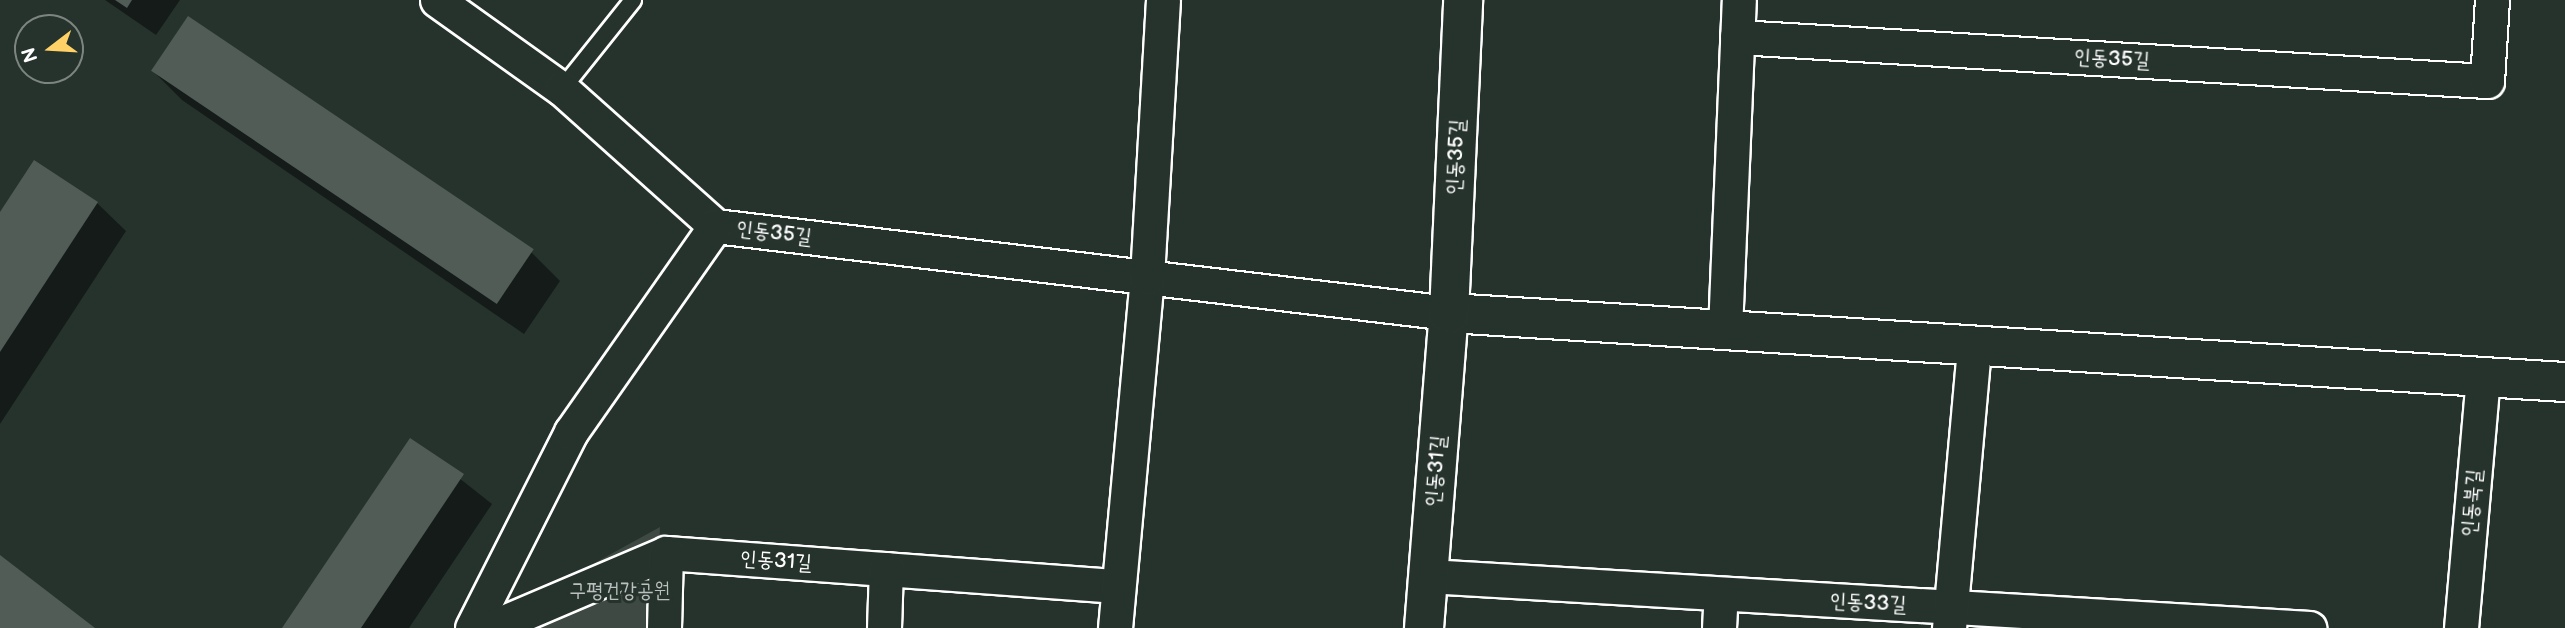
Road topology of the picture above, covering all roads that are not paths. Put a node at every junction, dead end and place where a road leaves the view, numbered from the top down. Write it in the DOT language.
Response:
graph roads {
  1 [pos="437,0"];
  2 [pos="633,0"];
  3 [pos="1163,0"];
  4 [pos="1463,0"];
  5 [pos="1739,0"];
  6 [pos="2492,0"];
  7 [pos="1737,37"];
  8 [pos="562,89"];
  9 [pos="715,226"];
  10 [pos="1147,278"];
  11 [pos="1449,313"];
  12 [pos="1726,330"];
  13 [pos="1973,346"];
  14 [pos="2483,377"];
  15 [pos="2565,382"];
  16 [pos="666,553"];
  17 [pos="886,569"];
  18 [pos="1428,576"];
  19 [pos="1118,586"];
  20 [pos="1721,595"];
  21 [pos="1949,618"];
  22 [pos="2173,624"];
  23 [pos="472,628"];
  24 [pos="490,628"];
  25 [pos="664,628"];
  26 [pos="884,628"];
  27 [pos="1115,628"];
  28 [pos="1424,628"];
  29 [pos="1719,628"];
  30 [pos="2309,628"];
  31 [pos="2461,628"];
  1 -- 8 [label="street, 인동35길"];
  2 -- 8 [label="lane"];
  3 -- 10 [label="street"];
  4 -- 11 [label="street, 인동35길"];
  5 -- 7 [label="street"];
  6 -- 7 [label="street, 인동35길"];
  7 -- 12 [label="street"];
  8 -- 9 [label="street, 인동35길"];
  9 -- 10 [label="street, 인동35길"];
  9 -- 23 [label="street"];
  10 -- 11 [label="street, 인동35길"];
  10 -- 19 [label="street"];
  11 -- 12 [label="street, 인동35길"];
  11 -- 18 [label="street, 인동31길"];
  12 -- 13 [label="street, 인동35길"];
  13 -- 14 [label="street, 인동35길"];
  13 -- 21 [label="street"];
  14 -- 15 [label="street, 인동35길"];
  14 -- 31 [label="street, 인동북길"];
  16 -- 17 [label="street, 인동31길"];
  16 -- 24 [label="street, 인동31길"];
  16 -- 25 [label="street"];
  17 -- 19 [label="street, 인동31길"];
  17 -- 26 [label="street"];
  18 -- 20 [label="street, 인동33길"];
  18 -- 28 [label="street, 인동31길"];
  19 -- 27 [label="street"];
  20 -- 21 [label="street, 인동33길"];
  20 -- 29 [label="street"];
  21 -- 22 [label="street, 인동33길"];
  22 -- 30 [label="street, 인동33길"];
}
